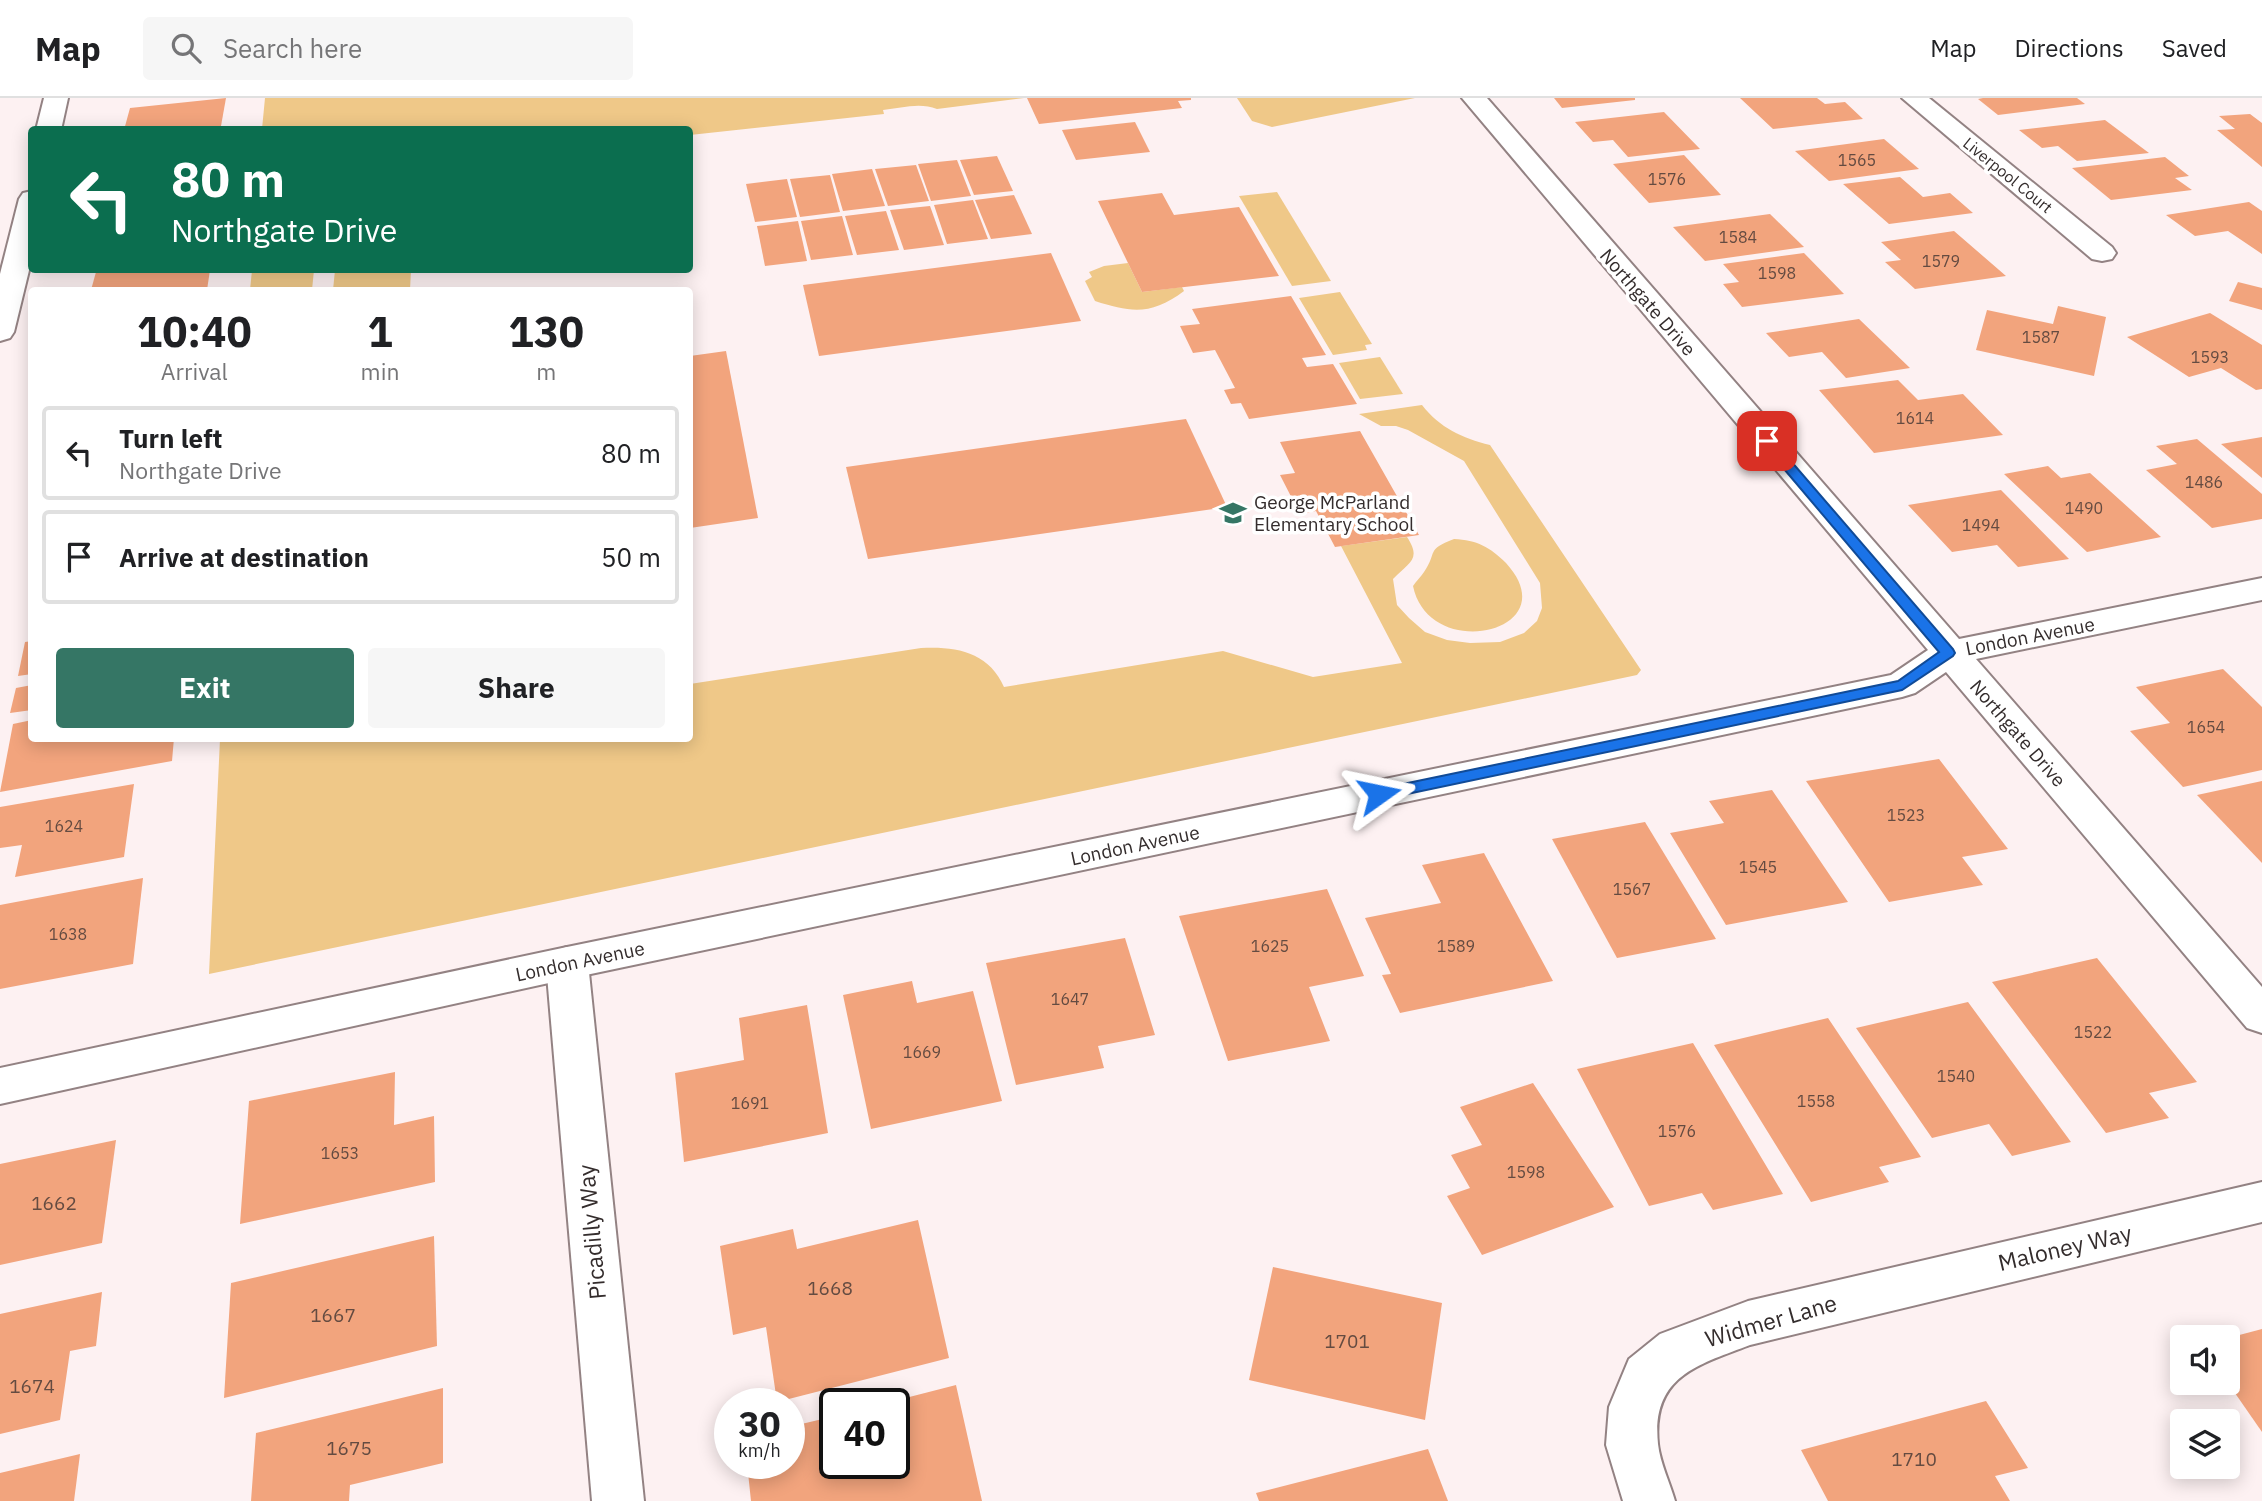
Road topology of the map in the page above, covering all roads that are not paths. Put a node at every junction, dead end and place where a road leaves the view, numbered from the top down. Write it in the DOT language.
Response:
graph roads {
  1 [pos="55,98"];
  2 [pos="1474,98"];
  3 [pos="1914,98"];
  4 [pos="49,126"];
  5 [pos="28,216"];
  6 [pos="2102,253"];
  7 [pos="0,332"];
  8 [pos="2262,589"];
  9 [pos="1948,653"];
  10 [pos="567,963"];
  11 [pos="2262,1016"];
  12 [pos="0,1086"];
  13 [pos="2262,1202"];
  14 [pos="1868,1294"];
  15 [pos="618,1501"];
  16 [pos="1649,1501"];
  1 -- 4 [label="street"];
  2 -- 9 [label="street, Northgate Drive"];
  3 -- 6 [label="street, Liverpool Court"];
  5 -- 7 [label="street"];
  8 -- 9 [label="street, London Avenue"];
  9 -- 10 [label="street, London Avenue"];
  9 -- 11 [label="street, Northgate Drive"];
  10 -- 12 [label="street, London Avenue"];
  10 -- 15 [label="street, Picadilly Way"];
  13 -- 14 [label="street, Maloney Way"];
  14 -- 16 [label="street, Widmer Lane"];
}
